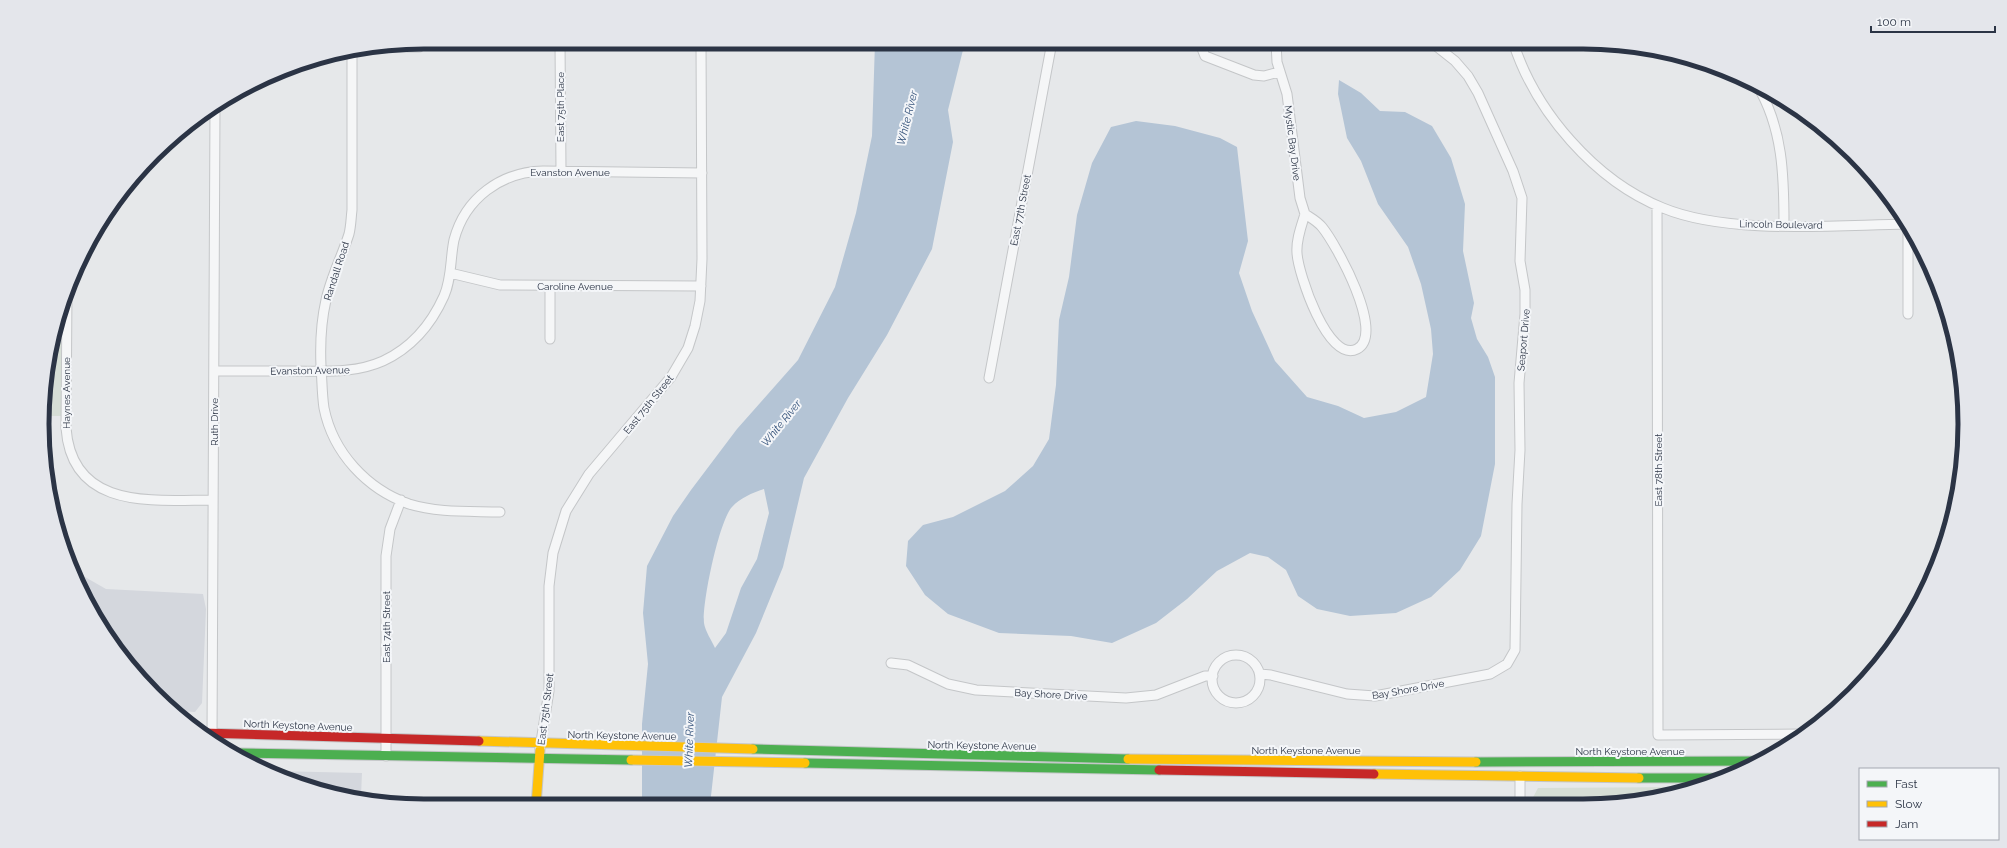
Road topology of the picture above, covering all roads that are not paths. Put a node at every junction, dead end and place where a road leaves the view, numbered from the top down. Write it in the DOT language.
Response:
graph roads {
  1 [pos="560,49"];
  2 [pos="701,49"];
  3 [pos="1051,49"];
  4 [pos="1203,49"];
  5 [pos="1275,49"];
  6 [pos="1439,49"];
  7 [pos="1516,49"];
  8 [pos="352,56"];
  9 [pos="1279,72"];
  10 [pos="1761,94"];
  11 [pos="215,113"];
  12 [pos="561,171"];
  13 [pos="702,173"];
  14 [pos="1657,206"];
  15 [pos="1304,214"];
  16 [pos="1900,224"];
  17 [pos="1784,225"];
  18 [pos="1908,237"];
  19 [pos="450,273"];
  20 [pos="550,286"];
  21 [pos="701,286"];
  22 [pos="67,310"];
  23 [pos="1908,314"];
  24 [pos="550,339"];
  25 [pos="214,371"];
  26 [pos="321,371"];
  27 [pos="989,378"];
  28 [pos="213,500"];
  29 [pos="401,500"];
  30 [pos="500,512"];
  31 [pos="891,663"];
  32 [pos="1507,664"];
  33 [pos="1260,674"];
  34 [pos="1213,676"];
  35 [pos="209,731"];
  36 [pos="1794,734"];
  37 [pos="215,735"];
  38 [pos="1658,735"];
  39 [pos="386,738"];
  40 [pos="540,750"];
  41 [pos="244,753"];
  42 [pos="386,756"];
  43 [pos="1747,761"];
  44 [pos="1520,776"];
  45 [pos="1707,778"];
  46 [pos="536,799"];
  47 [pos="1520,799"];
  1 -- 12 [label="street, East 75th Place"];
  2 -- 13 [label="street, East 75th Street"];
  3 -- 27 [label="street, East 77th Street"];
  4 -- 9 [label="street"];
  5 -- 9 [label="street, Mystic Bay Drive"];
  6 -- 32 [label="street, Seaport Drive"];
  7 -- 14 [label="street, Lincoln Boulevard"];
  8 -- 26 [label="street, Randall Road"];
  9 -- 15 [label="street, Mystic Bay Drive"];
  10 -- 17 [label="street"];
  11 -- 25 [label="street, Ruth Drive"];
  12 -- 13 [label="street, Evanston Avenue"];
  12 -- 19 [label="street, Evanston Avenue"];
  13 -- 21 [label="street, East 75th Street"];
  14 -- 17 [label="street, Lincoln Boulevard"];
  14 -- 38 [label="street, East 78th Street"];
  15 -- 15 [label="street"];
  16 -- 17 [label="street, Lincoln Boulevard"];
  18 -- 23 [label="street"];
  19 -- 20 [label="street, Caroline Avenue"];
  19 -- 26 [label="street, Evanston Avenue"];
  20 -- 21 [label="street, Caroline Avenue"];
  20 -- 24 [label="street"];
  21 -- 40 [label="street, East 75th Street"];
  22 -- 28 [label="street, Haynes Avenue"];
  25 -- 26 [label="street, Evanston Avenue"];
  25 -- 28 [label="street, Ruth Drive"];
  26 -- 29 [label="street, Randall Road"];
  28 -- 35 [label="street, Ruth Drive"];
  29 -- 30 [label="street, Randall Road"];
  29 -- 39 [label="street, East 74th Street"];
  31 -- 34 [label="street, Bay Shore Drive"];
  32 -- 33 [label="street, Bay Shore Drive"];
  33 -- 34 [label="street"];
  33 -- 34 [label="street"];
  36 -- 38 [label="street, North Keystone Avenue"];
  37 -- 39 [label="main road, North Keystone Avenue"];
  39 -- 40 [label="main road, North Keystone Avenue"];
  39 -- 42 [label="street, East 74th Street"];
  40 -- 42 [label="main road, North Keystone Avenue"];
  40 -- 43 [label="main road, North Keystone Avenue"];
  40 -- 44 [label="main road, North Keystone Avenue"];
  40 -- 46 [label="main road"];
  41 -- 42 [label="main road, North Keystone Avenue"];
  44 -- 45 [label="main road, North Keystone Avenue"];
  44 -- 47 [label="street"];
}
